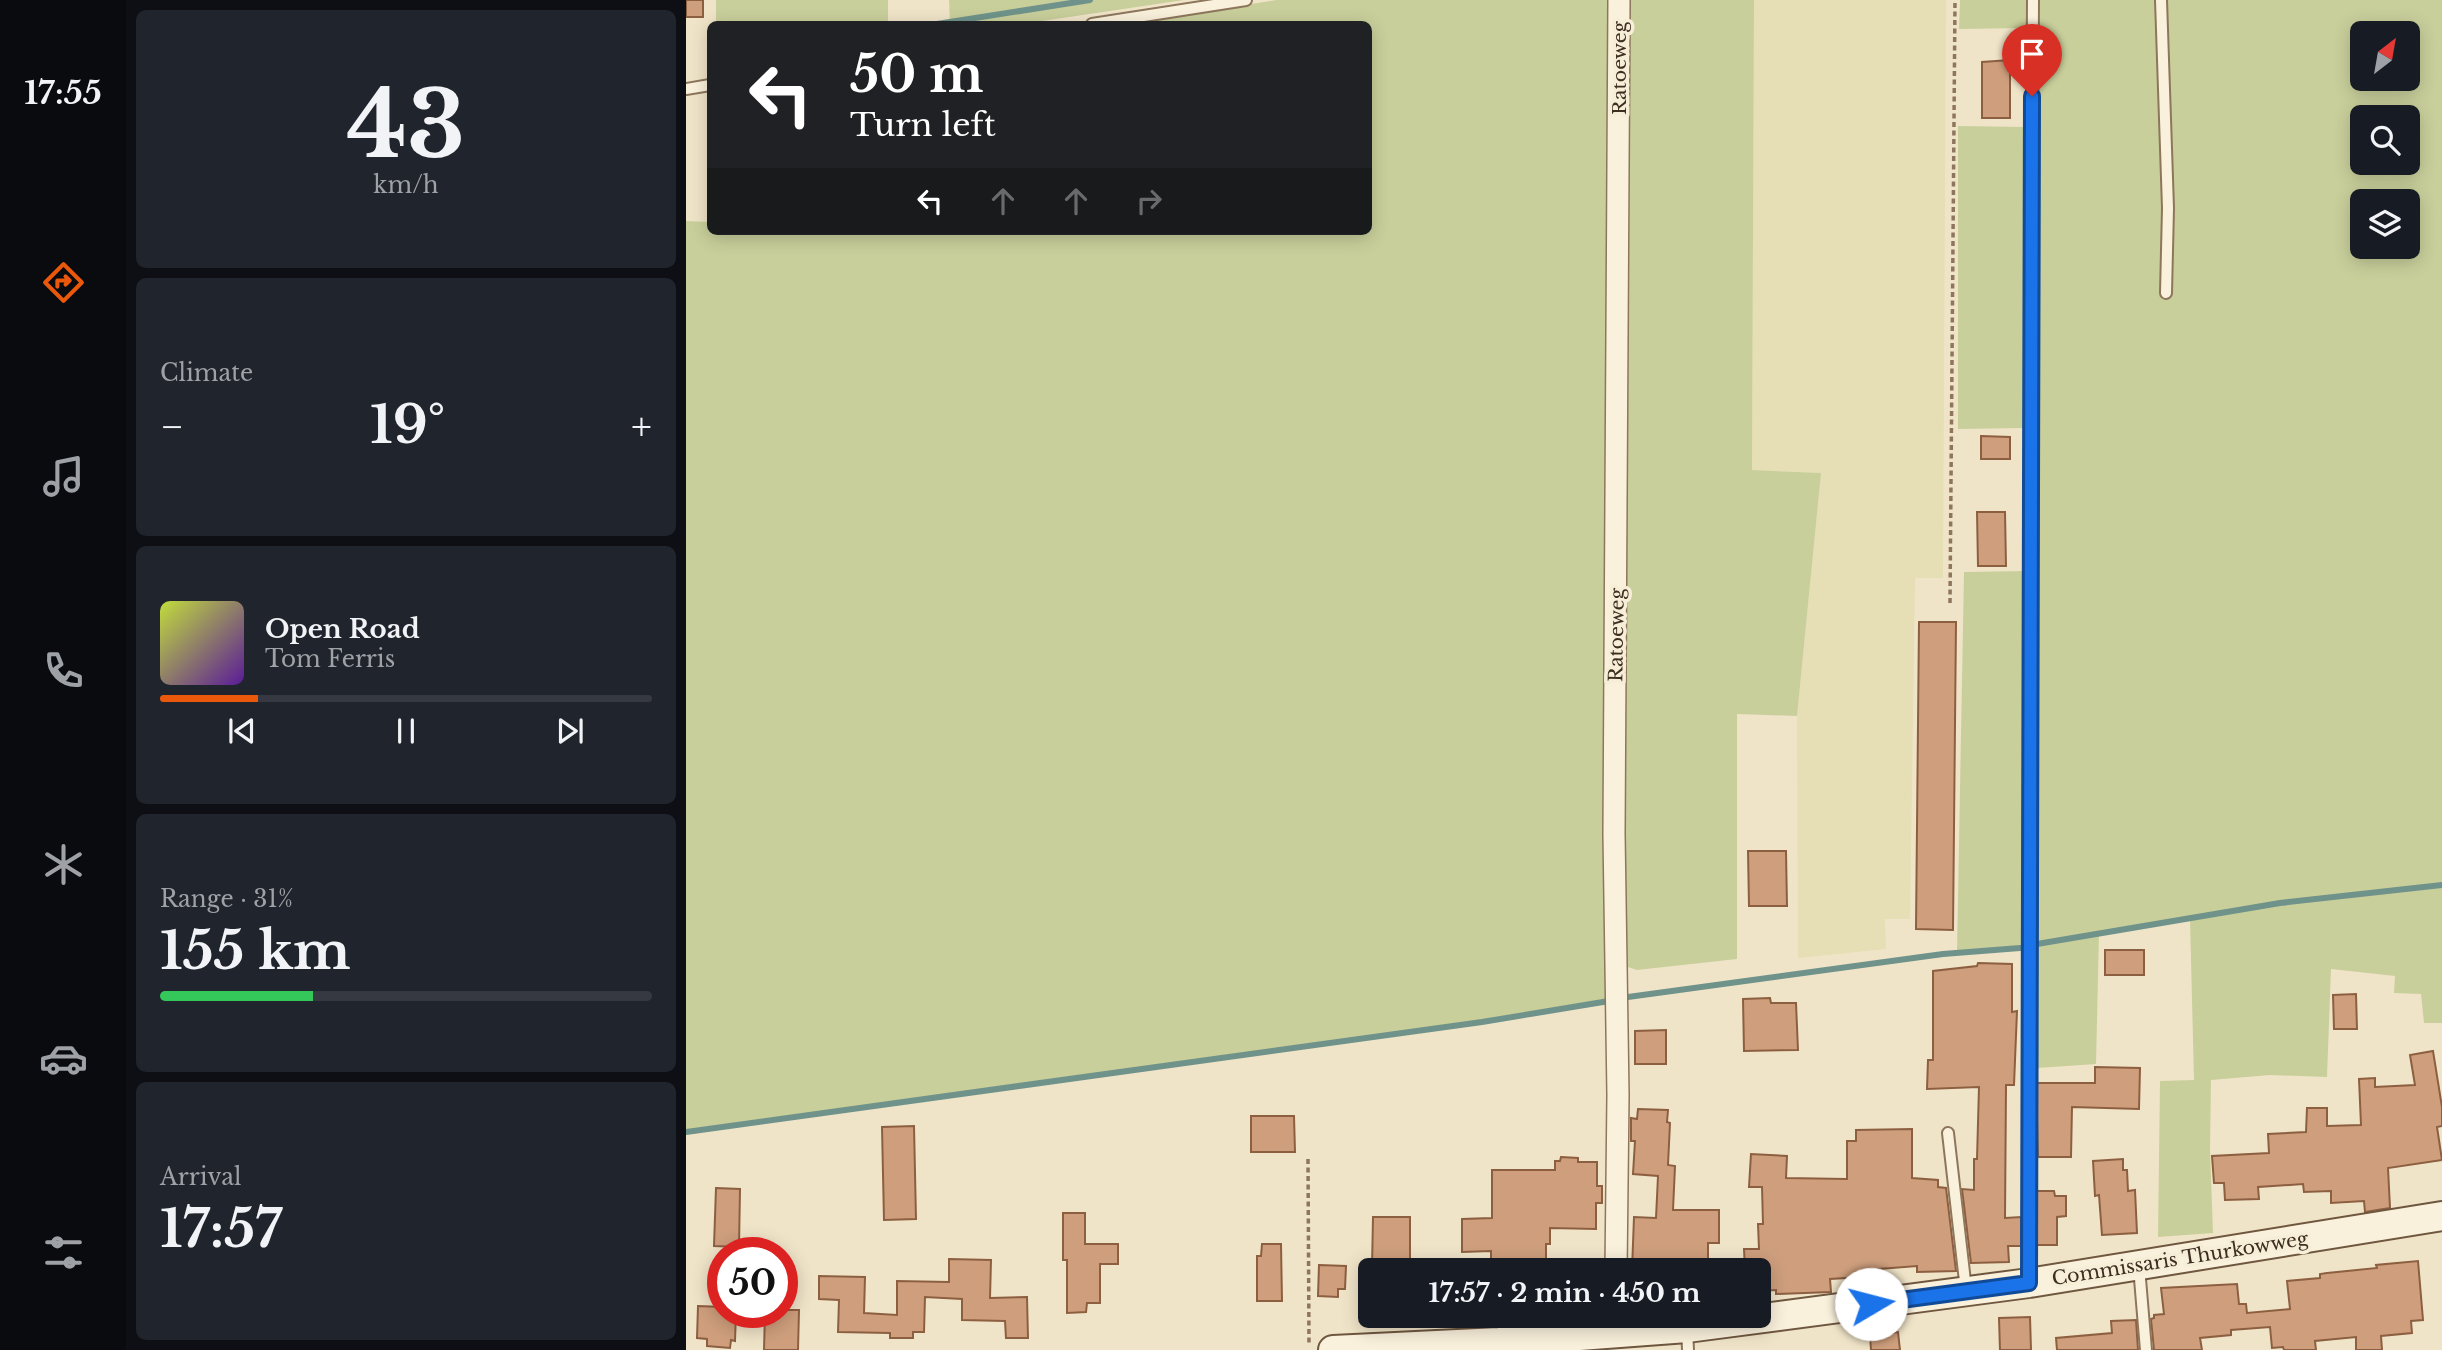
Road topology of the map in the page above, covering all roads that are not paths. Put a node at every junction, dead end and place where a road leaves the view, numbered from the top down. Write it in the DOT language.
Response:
graph roads {
  1 [pos="1247,0"];
  2 [pos="1619,0"];
  3 [pos="2033,0"];
  4 [pos="2161,0"];
  5 [pos="1111,21"];
  6 [pos="707,86"];
  7 [pos="686,89"];
  8 [pos="2166,293"];
  9 [pos="1948,1133"];
  10 [pos="2442,1216"];
  11 [pos="1616,1258"];
  12 [pos="2139,1267"];
  13 [pos="2029,1283"];
  14 [pos="1966,1290"];
  15 [pos="1595,1328"];
  16 [pos="1635,1328"];
  17 [pos="1688,1339"];
  18 [pos="1499,1346"];
  19 [pos="1333,1350"];
  20 [pos="2146,1350"];
  1 -- 5 [label="lane"];
  2 -- 11 [label="street, Ratoeweg"];
  3 -- 13 [label="lane"];
  4 -- 8 [label="lane"];
  6 -- 7 [label="lane"];
  9 -- 14 [label="lane"];
  10 -- 12 [label="main road, Commissaris Thurkowweg"];
  12 -- 13 [label="main road, Commissaris Thurkowweg"];
  12 -- 20 [label="lane"];
  13 -- 14 [label="main road, Commissaris Thurkowweg"];
  14 -- 17 [label="main road, Commissaris Thurkowweg"];
  15 -- 18 [label="main road, Commissaris Thurkowweg"];
  16 -- 17 [label="main road, Commissaris Thurkowweg"];
  18 -- 19 [label="main road, Commissaris Thurkowweg"];
}
